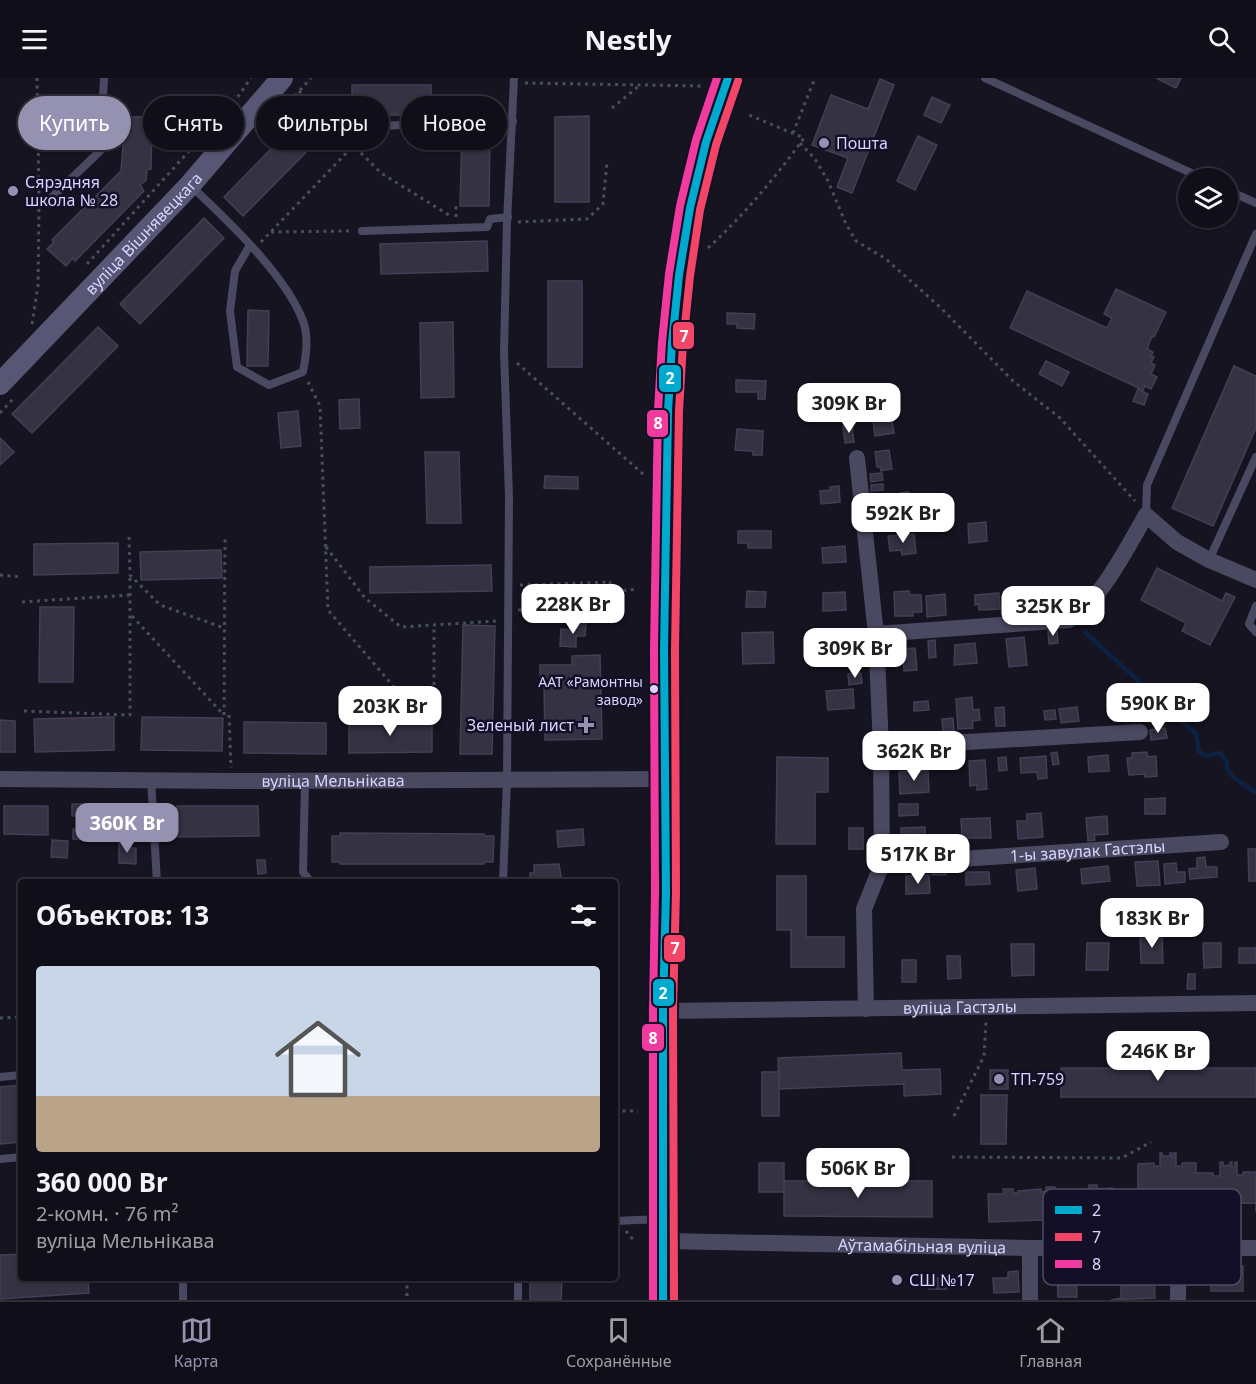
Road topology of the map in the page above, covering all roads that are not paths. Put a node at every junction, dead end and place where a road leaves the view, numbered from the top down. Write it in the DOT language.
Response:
graph roads {
  1 [pos="104,78"];
  2 [pos="985,78"];
  3 [pos="514,80"];
  4 [pos="716,82"];
  5 [pos="291,85"];
  6 [pos="513,122"];
  7 [pos="389,126"];
  8 [pos="1180,168"];
  9 [pos="190,185"];
  10 [pos="1238,195"];
  11 [pos="48,201"];
  12 [pos="1256,203"];
  13 [pos="507,219"];
  14 [pos="362,231"];
  15 [pos="1256,234"];
  16 [pos="252,247"];
  17 [pos="0,384"];
  18 [pos="1256,457"];
  19 [pos="857,458"];
  20 [pos="1146,515"];
  21 [pos="1209,560"];
  22 [pos="1256,580"];
  23 [pos="1256,606"];
  24 [pos="1256,632"];
  25 [pos="876,634"];
  26 [pos="1140,732"];
  27 [pos="881,747"];
  28 [pos="0,779"];
  29 [pos="665,779"];
  30 [pos="151,780"];
  31 [pos="507,780"];
  32 [pos="305,781"];
  33 [pos="1221,842"];
  34 [pos="882,864"];
  35 [pos="157,879"];
  36 [pos="309,879"];
  37 [pos="503,879"];
  38 [pos="1256,1003"];
  39 [pos="866,1008"];
  40 [pos="663,1011"];
  41 [pos="18,1075"];
  42 [pos="0,1077"];
  43 [pos="18,1157"];
  44 [pos="0,1158"];
  45 [pos="618,1222"];
  46 [pos="664,1230"];
  47 [pos="1030,1248"];
  48 [pos="1043,1248"];
  49 [pos="1241,1248"];
  50 [pos="1256,1248"];
  51 [pos="183,1281"];
  52 [pos="518,1281"];
  53 [pos="1178,1285"];
  54 [pos="183,1300"];
  55 [pos="518,1300"];
  56 [pos="663,1300"];
  57 [pos="1030,1300"];
  58 [pos="1178,1300"];
  1 -- 11 [label="lane"];
  2 -- 8 [label="lane"];
  3 -- 6 [label="lane"];
  4 -- 29 [label="main road"];
  5 -- 9 [label="main road, вуліца Вішнявецкага"];
  6 -- 7 [label="lane"];
  6 -- 13 [label="lane"];
  9 -- 16 [label="lane"];
  9 -- 17 [label="main road, вуліца Вішнявецкага"];
  10 -- 12 [label="lane"];
  13 -- 14 [label="lane"];
  13 -- 31 [label="lane"];
  15 -- 20 [label="lane"];
  16 -- 16 [label="lane"];
  18 -- 21 [label="lane"];
  19 -- 25 [label="street"];
  20 -- 21 [label="street"];
  20 -- 25 [label="street"];
  21 -- 22 [label="street"];
  23 -- 24 [label="lane"];
  25 -- 27 [label="street"];
  26 -- 27 [label="street"];
  27 -- 34 [label="street"];
  28 -- 30 [label="street, вуліца Мельнікава"];
  29 -- 31 [label="street, вуліца Мельнікава"];
  29 -- 40 [label="main road"];
  30 -- 32 [label="street, вуліца Мельнікава"];
  30 -- 35 [label="lane"];
  31 -- 32 [label="street, вуліца Мельнікава"];
  31 -- 37 [label="lane"];
  32 -- 36 [label="lane"];
  33 -- 34 [label="street, 1-ы завулак Гастэлы"];
  34 -- 39 [label="street"];
  38 -- 39 [label="street, вуліца Гастэлы"];
  39 -- 40 [label="street, вуліца Гастэлы"];
  40 -- 46 [label="main road"];
  41 -- 42 [label="lane"];
  43 -- 44 [label="lane"];
  45 -- 46 [label="lane"];
  46 -- 47 [label="street, Аўтамабільная вуліца"];
  46 -- 56 [label="main road"];
  47 -- 48 [label="street, Аўтамабільная вуліца"];
  47 -- 57 [label="street"];
  49 -- 50 [label="street, Аўтамабільная вуліца"];
  51 -- 54 [label="lane"];
  52 -- 55 [label="lane"];
  53 -- 58 [label="street"];
}
